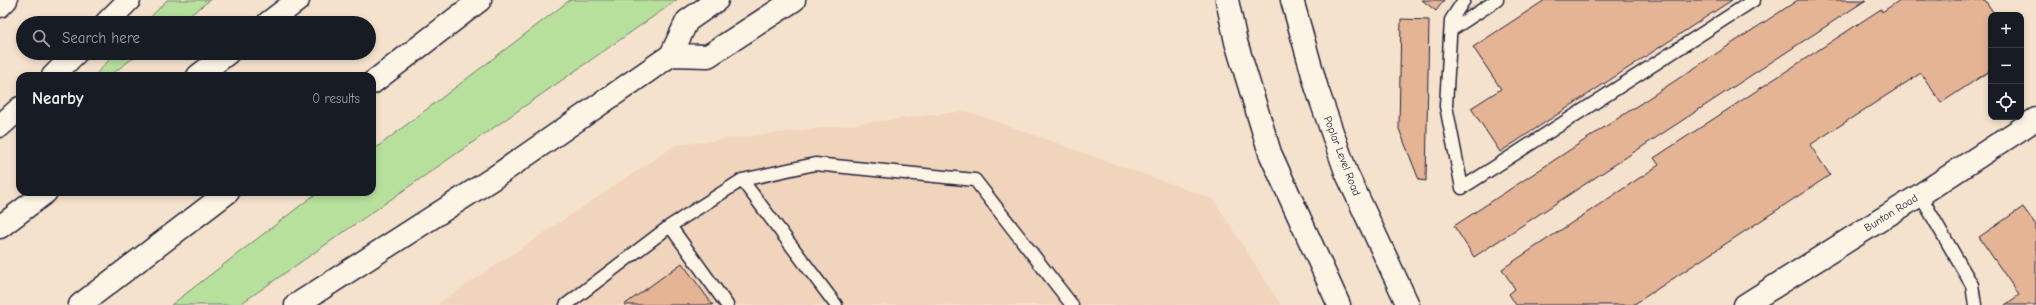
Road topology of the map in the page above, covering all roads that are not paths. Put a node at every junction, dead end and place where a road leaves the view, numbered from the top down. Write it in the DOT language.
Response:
graph roads {
  1 [pos="6,0"];
  2 [pos="130,0"];
  3 [pos="298,0"];
  4 [pos="480,0"];
  5 [pos="717,0"];
  6 [pos="794,0"];
  7 [pos="1227,0"];
  8 [pos="1292,0"];
  9 [pos="1464,0"];
  10 [pos="1497,0"];
  11 [pos="1754,0"];
  12 [pos="0,6"];
  13 [pos="113,16"];
  14 [pos="277,16"];
  15 [pos="1451,30"];
  16 [pos="671,55"];
  17 [pos="69,60"];
  18 [pos="219,60"];
  19 [pos="57,72"];
  20 [pos="203,72"];
  21 [pos="376,80"];
  22 [pos="16,112"];
  23 [pos="2035,122"];
  24 [pos="0,126"];
  25 [pos="742,180"];
  26 [pos="1920,195"];
  27 [pos="41,196"];
  28 [pos="223,196"];
  29 [pos="670,226"];
  30 [pos="0,227"];
  31 [pos="80,305"];
  32 [pos="296,305"];
  33 [pos="566,305"];
  34 [pos="727,305"];
  35 [pos="836,305"];
  36 [pos="1072,305"];
  37 [pos="1339,305"];
  38 [pos="1408,305"];
  39 [pos="1745,305"];
  40 [pos="1975,305"];
  1 -- 12 [label="main road"];
  2 -- 13 [label="main road"];
  3 -- 14 [label="main road"];
  4 -- 21 [label="main road"];
  5 -- 16 [label="main road"];
  6 -- 16 [label="main road"];
  7 -- 37 [label="main road"];
  8 -- 38 [label="main road, Poplar Level Road"];
  9 -- 15 [label="lane"];
  10 -- 15 [label="lane"];
  11 -- 15 [label="lane"];
  16 -- 32 [label="main road"];
  17 -- 19 [label="main road"];
  18 -- 20 [label="main road"];
  22 -- 24 [label="main road"];
  23 -- 26 [label="main road, Bunton Road"];
  25 -- 29 [label="lane"];
  25 -- 35 [label="lane"];
  25 -- 36 [label="lane"];
  26 -- 39 [label="main road, Bunton Road"];
  26 -- 40 [label="lane"];
  27 -- 30 [label="main road"];
  28 -- 31 [label="main road"];
  29 -- 33 [label="lane"];
  29 -- 34 [label="lane"];
}
